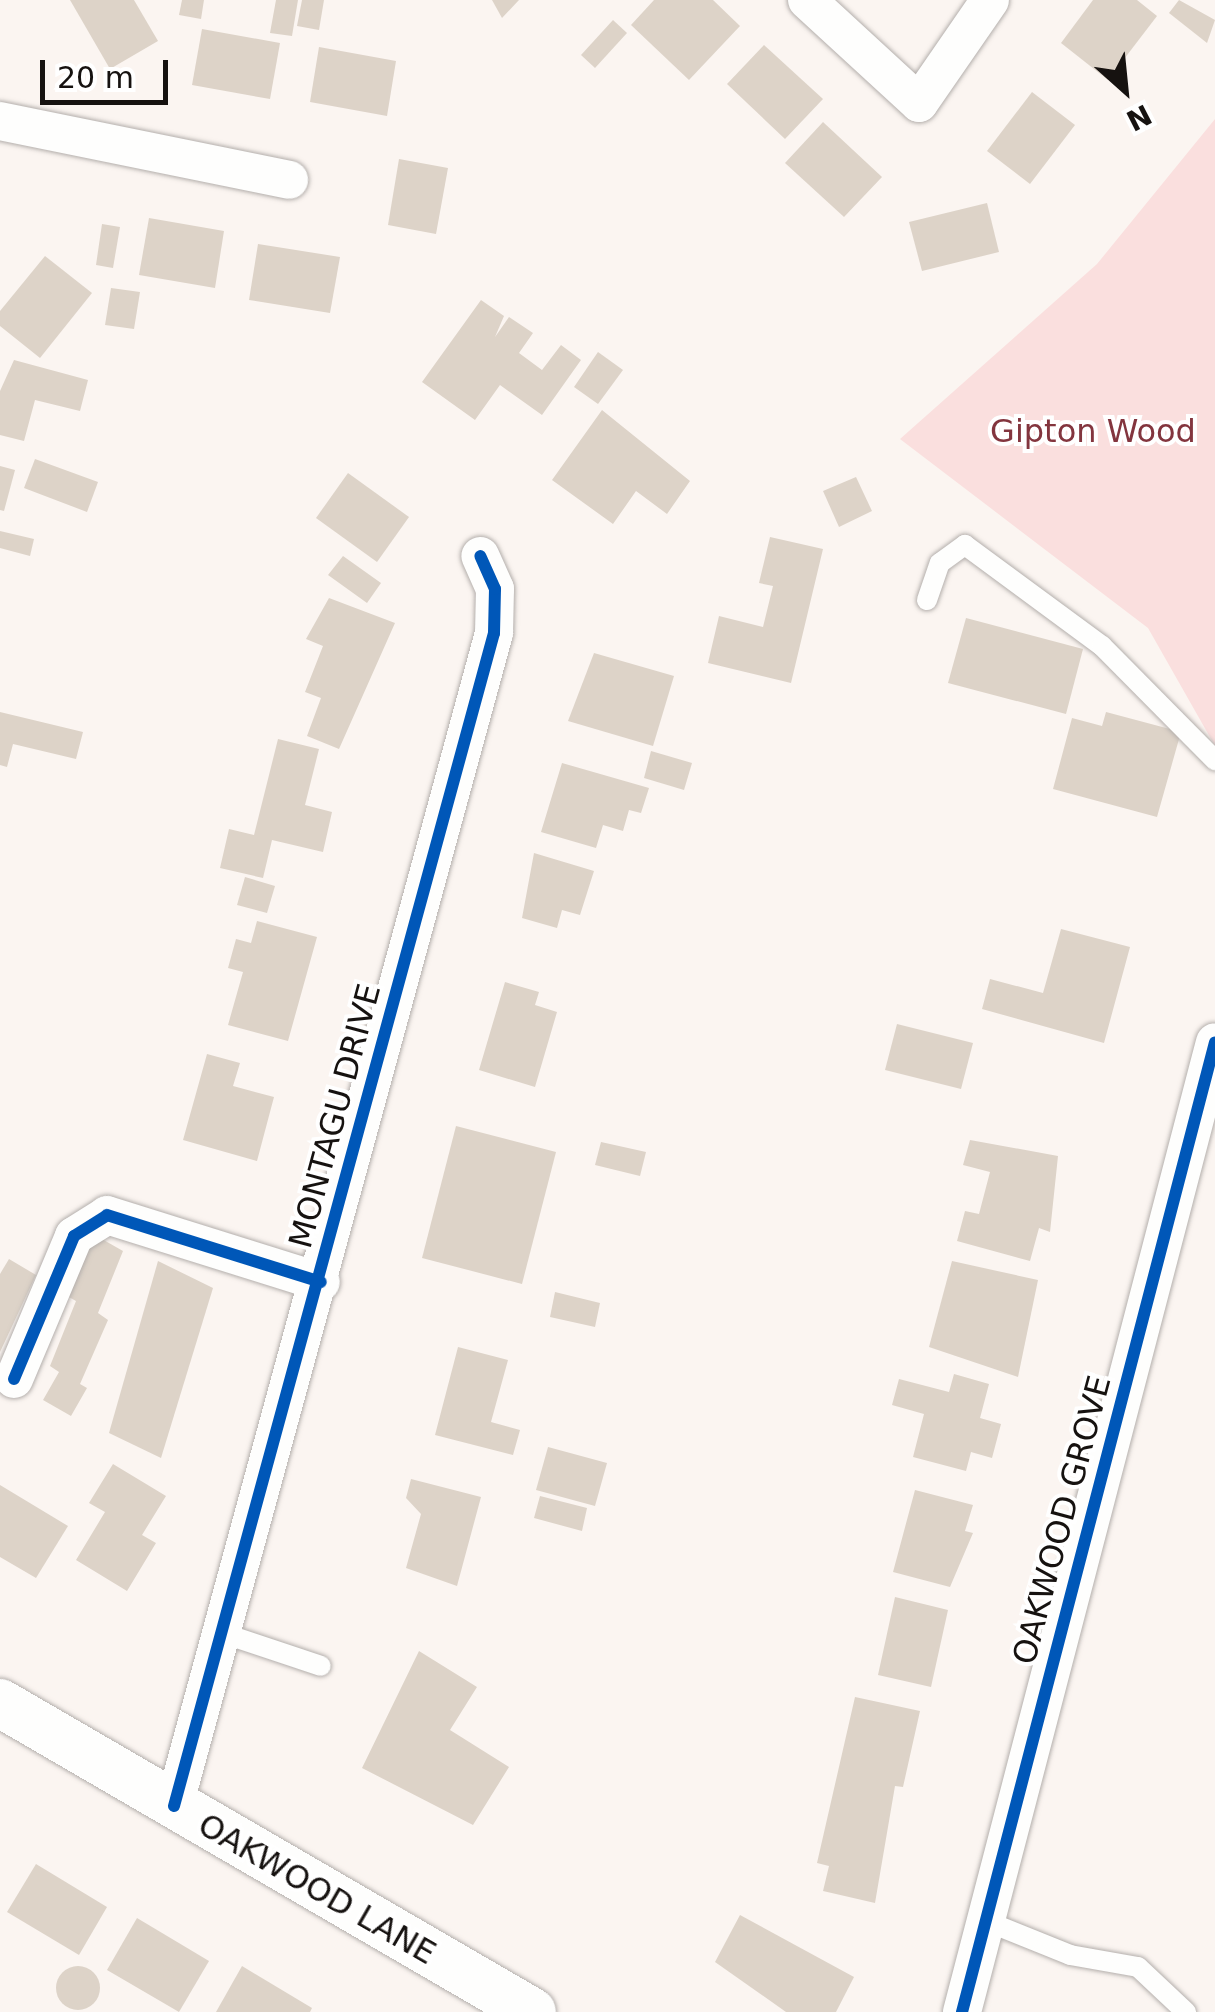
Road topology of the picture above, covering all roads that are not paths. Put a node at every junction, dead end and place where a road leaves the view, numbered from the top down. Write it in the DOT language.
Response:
graph roads {
  1 [pos="806,0"];
  2 [pos="990,0"];
  3 [pos="0,122"];
  4 [pos="289,180"];
  5 [pos="480,556"];
  6 [pos="927,600"];
  7 [pos="1215,760"];
  8 [pos="1215,1042"];
  9 [pos="321,1282"];
  10 [pos="14,1379"];
  11 [pos="222,1633"];
  12 [pos="321,1666"];
  13 [pos="0,1704"];
  14 [pos="174,1806"];
  15 [pos="986,1920"];
  16 [pos="532,2012"];
  17 [pos="962,2012"];
  18 [pos="1186,2012"];
  1 -- 2 [label="street"];
  3 -- 4 [label="street"];
  5 -- 9 [label="street, MONTAGU DRIVE"];
  6 -- 7 [label="lane"];
  8 -- 15 [label="street, OAKWOOD GROVE"];
  9 -- 10 [label="street"];
  9 -- 11 [label="street, MONTAGU DRIVE"];
  11 -- 12 [label="lane"];
  11 -- 14 [label="street, MONTAGU DRIVE"];
  13 -- 14 [label="street, OAKWOOD LANE"];
  14 -- 16 [label="street, OAKWOOD LANE"];
  15 -- 17 [label="street, OAKWOOD GROVE"];
  15 -- 18 [label="lane"];
}
